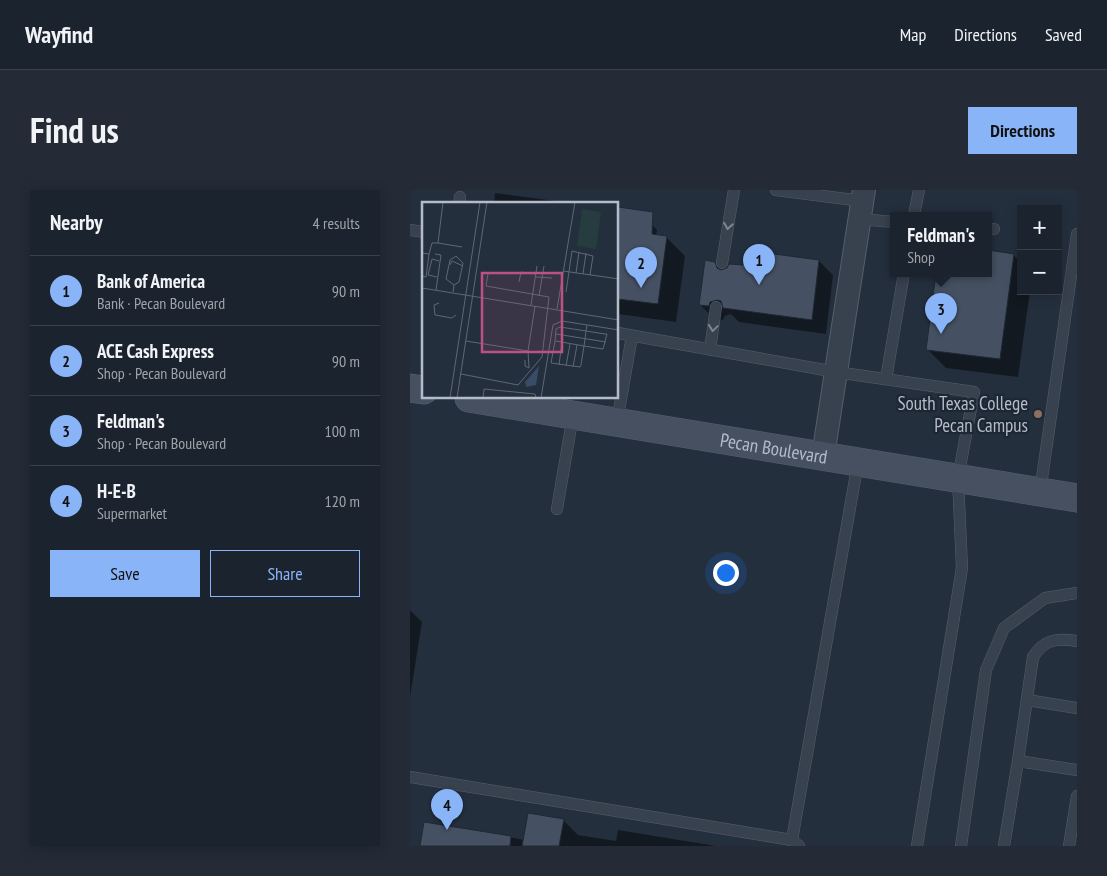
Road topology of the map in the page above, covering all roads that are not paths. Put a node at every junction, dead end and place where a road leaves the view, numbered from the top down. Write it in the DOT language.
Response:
graph roads {
  1 [pos="734,190"];
  2 [pos="776,190"];
  3 [pos="918,190"];
  4 [pos="862,203"];
  5 [pos="914,212"];
  6 [pos="890,220"];
  7 [pos="1077,234"];
  8 [pos="722,263"];
  9 [pos="903,277"];
  10 [pos="716,307"];
  11 [pos="619,333"];
  12 [pos="632,336"];
  13 [pos="710,350"];
  14 [pos="836,372"];
  15 [pos="886,379"];
  16 [pos="475,399"];
  17 [pos="573,415"];
  18 [pos="617,422"];
  19 [pos="823,456"];
  20 [pos="858,462"];
  21 [pos="958,478"];
  22 [pos="1040,492"];
  23 [pos="1077,498"];
  24 [pos="557,509"];
  25 [pos="1077,593"];
  26 [pos="1077,641"];
  27 [pos="1027,700"];
  28 [pos="1077,708"];
  29 [pos="1018,761"];
  30 [pos="1077,770"];
  31 [pos="410,777"];
  32 [pos="1077,796"];
  33 [pos="789,843"];
  34 [pos="917,846"];
  35 [pos="961,846"];
  36 [pos="1004,846"];
  37 [pos="1069,846"];
  1 -- 8 [label="lane, one-way"];
  2 -- 4 [label="lane"];
  3 -- 5 [label="lane"];
  4 -- 6 [label="lane"];
  4 -- 14 [label="street"];
  7 -- 22 [label="lane"];
  9 -- 15 [label="lane"];
  10 -- 13 [label="lane, one-way"];
  11 -- 12 [label="lane"];
  12 -- 13 [label="lane"];
  12 -- 18 [label="lane"];
  13 -- 14 [label="lane"];
  14 -- 15 [label="lane"];
  14 -- 19 [label="street"];
  15 -- 21 [label="lane"];
  16 -- 17 [label="main road, Pecan Boulevard"];
  17 -- 18 [label="main road, Pecan Boulevard"];
  17 -- 24 [label="lane"];
  18 -- 19 [label="main road, Pecan Boulevard"];
  19 -- 20 [label="main road, Pecan Boulevard"];
  20 -- 21 [label="main road, Pecan Boulevard"];
  20 -- 33 [label="lane"];
  21 -- 22 [label="main road, Pecan Boulevard"];
  21 -- 34 [label="lane"];
  22 -- 23 [label="main road, Pecan Boulevard"];
  25 -- 35 [label="lane"];
  26 -- 27 [label="lane"];
  27 -- 28 [label="lane"];
  27 -- 29 [label="lane"];
  29 -- 30 [label="lane"];
  29 -- 36 [label="lane"];
  31 -- 33 [label="lane"];
  32 -- 37 [label="lane"];
}
